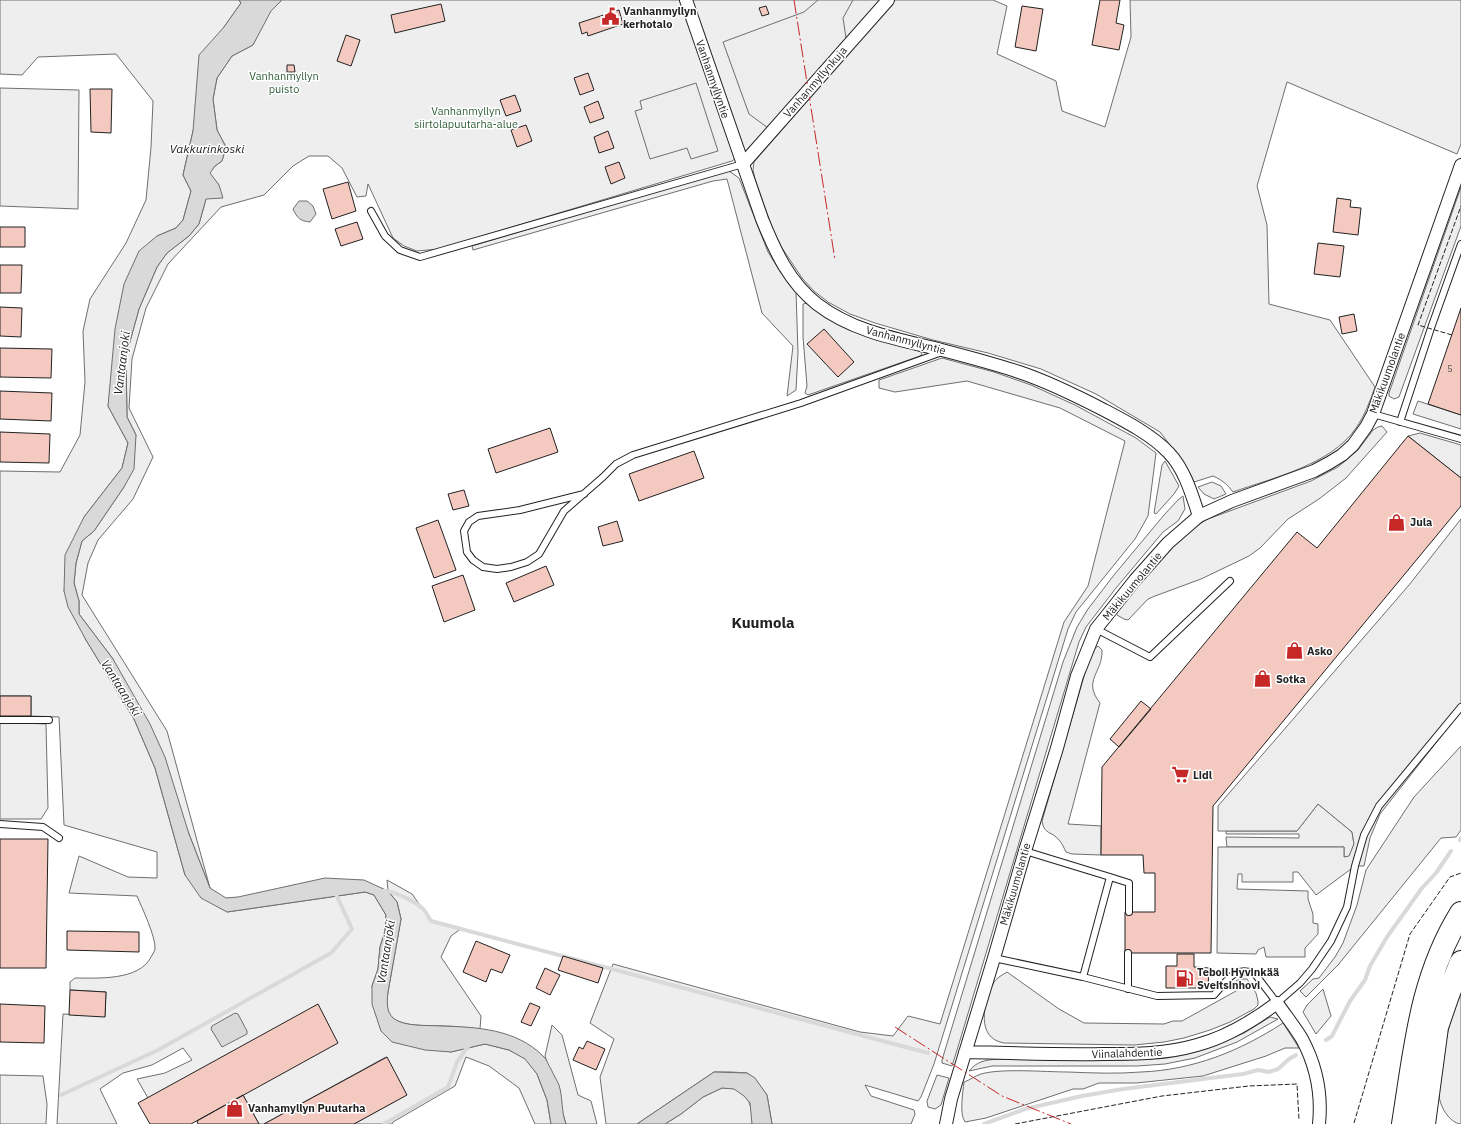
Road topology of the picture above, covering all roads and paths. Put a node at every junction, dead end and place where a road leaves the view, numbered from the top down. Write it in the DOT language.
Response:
graph roads {
  1 [pos="686,0"];
  2 [pos="888,0"];
  3 [pos="742,164"];
  4 [pos="1461,165"];
  5 [pos="372,211"];
  6 [pos="1461,244"];
  7 [pos="945,351"];
  8 [pos="1373,414"];
  9 [pos="1400,422"];
  10 [pos="1461,439"];
  11 [pos="584,494"];
  12 [pos="1199,516"];
  13 [pos="1230,580"];
  14 [pos="1096,630"];
  15 [pos="1461,707"];
  16 [pos="0,720"];
  17 [pos="49,720"];
  18 [pos="0,824"];
  19 [pos="59,838"];
  20 [pos="1025,851"];
  21 [pos="1110,877"];
  22 [pos="1129,912"];
  23 [pos="1461,913"];
  24 [pos="1128,953"];
  25 [pos="994,958"];
  26 [pos="1461,962"];
  27 [pos="1083,977"];
  28 [pos="1128,989"];
  29 [pos="1277,1004"];
  30 [pos="965,1052"];
  31 [pos="948,1122"];
  32 [pos="1320,1124"];
  33 [pos="1403,1124"];
  34 [pos="1424,1124"];
  1 -- 3 [label="street, Vanhanmyllyntie"];
  2 -- 3 [label="street, Vanhanmyllynkuja"];
  3 -- 5 [label="lane"];
  3 -- 7 [label="street, Vanhanmyllyntie"];
  4 -- 8 [label="street, Mäkikuumolantie"];
  6 -- 9 [label="lane"];
  7 -- 11 [label="lane"];
  7 -- 12 [label="street, Vanhanmyllyntie"];
  8 -- 9 [label="lane"];
  8 -- 12 [label="street, Mäkikuumolantie"];
  9 -- 10 [label="lane"];
  11 -- 11 [label="lane"];
  12 -- 14 [label="street, Mäkikuumolantie"];
  13 -- 14 [label="lane"];
  14 -- 20 [label="street, Mäkikuumolantie"];
  15 -- 29 [label="lane"];
  16 -- 17 [label="lane"];
  18 -- 19 [label="lane"];
  20 -- 21 [label="lane"];
  20 -- 25 [label="street, Mäkikuumolantie"];
  21 -- 22 [label="lane"];
  21 -- 27 [label="lane"];
  23 -- 33 [label="highway"];
  24 -- 28 [label="lane"];
  25 -- 27 [label="lane"];
  25 -- 30 [label="street, Mäkikuumolantie"];
  26 -- 34 [label="highway"];
  27 -- 28 [label="lane"];
  28 -- 29 [label="lane"];
  29 -- 30 [label="street, Viinalahdentie"];
  29 -- 32 [label="street"];
  30 -- 31 [label="street, Mäkikuumolantie"];
}
